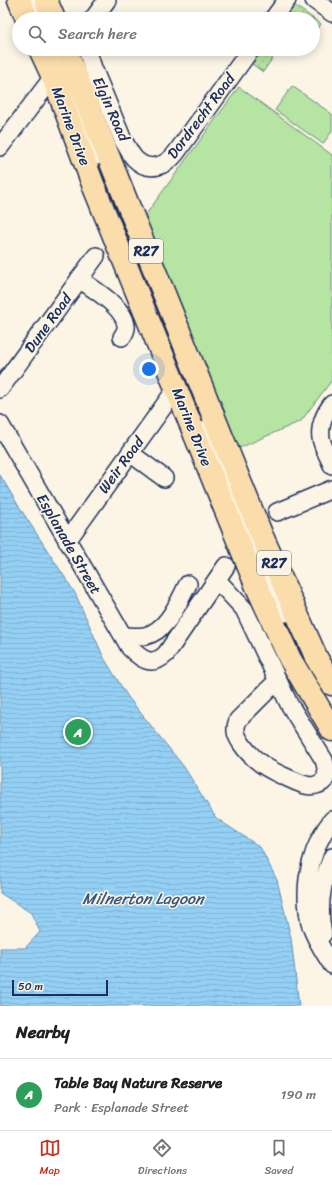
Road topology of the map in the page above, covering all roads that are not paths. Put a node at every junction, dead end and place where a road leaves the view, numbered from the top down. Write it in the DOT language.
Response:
graph roads {
  1 [pos="19,0"];
  2 [pos="34,0"];
  3 [pos="46,0"];
  4 [pos="107,0"];
  5 [pos="287,0"];
  6 [pos="314,0"];
  7 [pos="24,12"];
  8 [pos="38,12"];
  9 [pos="51,12"];
  10 [pos="98,12"];
  11 [pos="278,12"];
  12 [pos="332,13"];
  13 [pos="50,56"];
  14 [pos="57,56"];
  15 [pos="89,56"];
  16 [pos="246,56"];
  17 [pos="62,65"];
  18 [pos="0,147"];
  19 [pos="142,164"];
  20 [pos="96,256"];
  21 [pos="79,279"];
  22 [pos="122,337"];
  23 [pos="0,389"];
  24 [pos="176,389"];
  25 [pos="332,404"];
  26 [pos="0,424"];
  27 [pos="130,453"];
  28 [pos="332,465"];
  29 [pos="164,478"];
  30 [pos="332,489"];
  31 [pos="277,512"];
  32 [pos="67,541"];
  33 [pos="188,584"];
  34 [pos="123,636"];
  35 [pos="328,678"];
  36 [pos="278,680"];
  37 [pos="332,730"];
  38 [pos="332,820"];
  39 [pos="332,857"];
  40 [pos="330,961"];
  1 -- 7 [label="main road"];
  2 -- 8 [label="street"];
  3 -- 9 [label="main road"];
  4 -- 10 [label="street"];
  5 -- 11 [label="street"];
  6 -- 12 [label="street"];
  13 -- 17 [label="main road, Marine Drive / R27"];
  14 -- 17 [label="street"];
  15 -- 19 [label="street, Elgin Road"];
  16 -- 19 [label="street, Dordrecht Road"];
  17 -- 18 [label="street"];
  17 -- 24 [label="main road, Marine Drive / R27"];
  17 -- 35 [label="main road, Marine Drive / R27"];
  20 -- 21 [label="street, Dune Road"];
  21 -- 22 [label="street"];
  21 -- 23 [label="street, Dune Road"];
  24 -- 27 [label="street, Weir Road"];
  24 -- 37 [label="main road, Marine Drive / R27"];
  25 -- 28 [label="street"];
  26 -- 32 [label="street, Esplanade Street"];
  27 -- 29 [label="street"];
  27 -- 32 [label="street, Weir Road"];
  30 -- 31 [label="street"];
  32 -- 34 [label="street, Esplanade Street"];
  33 -- 34 [label="street"];
  34 -- 36 [label="street, Esplanade Street"];
  36 -- 36 [label="street"];
  38 -- 40 [label="street"];
  39 -- 40 [label="street"];
}
